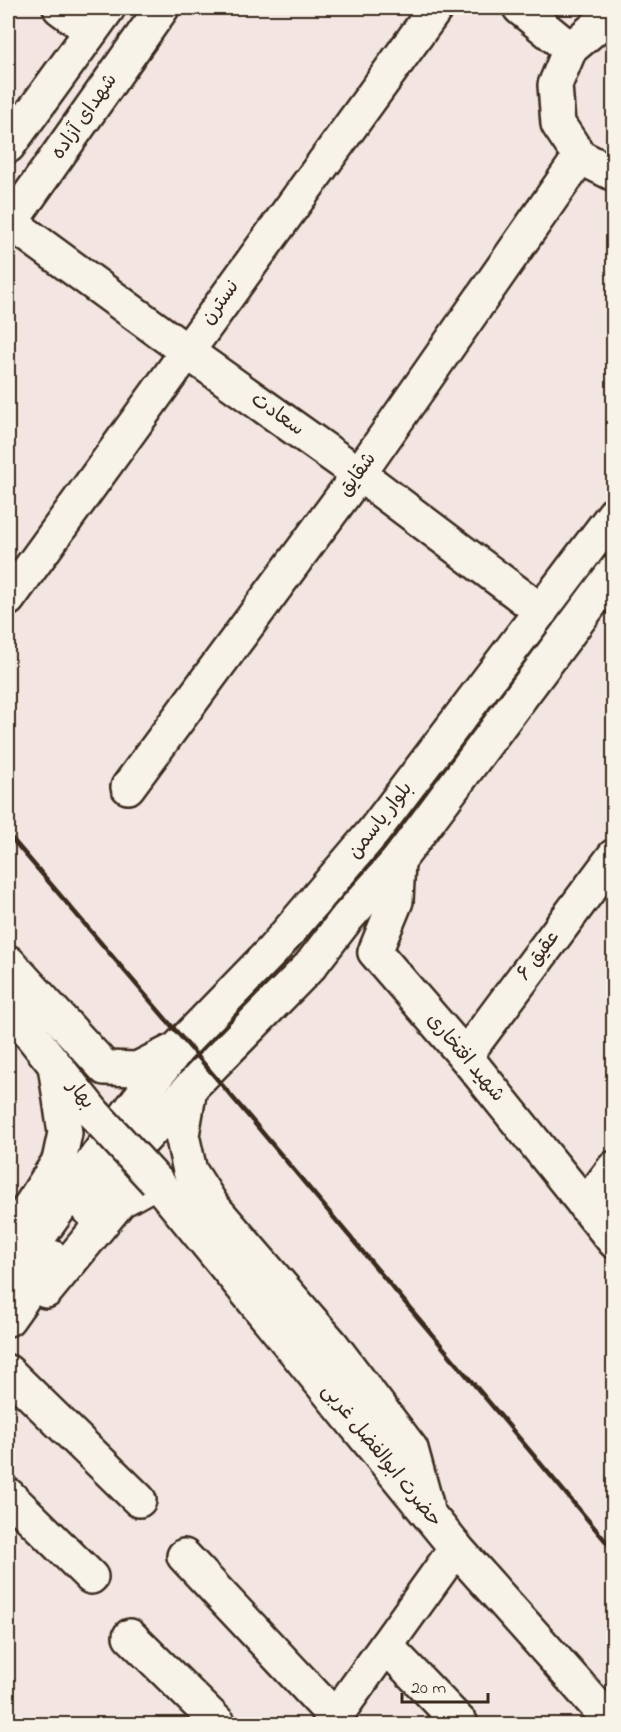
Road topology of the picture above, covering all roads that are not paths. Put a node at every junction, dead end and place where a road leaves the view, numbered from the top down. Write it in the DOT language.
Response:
graph roads {
  1 [pos="60,8"];
  2 [pos="162,8"];
  3 [pos="435,8"];
  4 [pos="520,8"];
  5 [pos="99,19"];
  6 [pos="614,20"];
  7 [pos="570,49"];
  8 [pos="8,146"];
  9 [pos="580,157"];
  10 [pos="614,174"];
  11 [pos="9,224"];
  12 [pos="186,351"];
  13 [pos="359,474"];
  14 [pos="614,514"];
  15 [pos="614,572"];
  16 [pos="8,599"];
  17 [pos="541,611"];
  18 [pos="128,787"];
  19 [pos="614,856"];
  20 [pos="398,861"];
  21 [pos="8,962"];
  22 [pos="8,1006"];
  23 [pos="177,1049"];
  24 [pos="465,1056"];
  25 [pos="55,1065"];
  26 [pos="190,1089"];
  27 [pos="614,1168"];
  28 [pos="156,1181"];
  29 [pos="585,1206"];
  30 [pos="8,1241"];
  31 [pos="614,1241"];
  32 [pos="8,1280"];
  33 [pos="8,1319"];
  34 [pos="8,1339"];
  35 [pos="8,1372"];
  36 [pos="8,1495"];
  37 [pos="140,1500"];
  38 [pos="428,1514"];
  39 [pos="456,1548"];
  40 [pos="184,1556"];
  41 [pos="91,1576"];
  42 [pos="130,1636"];
  43 [pos="386,1646"];
  44 [pos="333,1721"];
  45 [pos="219,1725"];
  46 [pos="461,1725"];
  47 [pos="613,1725"];
  1 -- 5 [label="street"];
  2 -- 11 [label="street, شهدای آزاده"];
  3 -- 12 [label="street, نسترن"];
  4 -- 7 [label="street"];
  5 -- 8 [label="street"];
  6 -- 7 [label="street"];
  7 -- 9 [label="street"];
  9 -- 10 [label="street"];
  9 -- 13 [label="street, شقایق"];
  11 -- 12 [label="street, سعادت"];
  12 -- 13 [label="street, سعادت"];
  12 -- 16 [label="street, نسترن"];
  13 -- 17 [label="street, سعادت"];
  13 -- 18 [label="street, شقایق"];
  14 -- 17 [label="street, بلوار یاسمن"];
  15 -- 20 [label="street, بلوار یاسمن"];
  17 -- 23 [label="street, بلوار یاسمن"];
  19 -- 24 [label="street, عقیق ۶"];
  20 -- 24 [label="street, شهید افتخاری"];
  20 -- 26 [label="street, بلوار یاسمن"];
  21 -- 23 [label="street"];
  22 -- 25 [label="street, بهار"];
  23 -- 32 [label="street, بلوار یاسمن"];
  24 -- 29 [label="street, شهید افتخاری"];
  25 -- 28 [label="street, بهار, bridge"];
  25 -- 30 [label="street"];
  26 -- 33 [label="street, بلوار یاسمن"];
  26 -- 38 [label="street"];
  27 -- 29 [label="street"];
  28 -- 34 [label="street"];
  28 -- 38 [label="street, حضرت ابوالفضل غربی"];
  29 -- 31 [label="street, شهید افتخاری"];
  35 -- 37 [label="street"];
  36 -- 41 [label="street"];
  38 -- 39 [label="street, حضرت ابوالفضل غربی"];
  39 -- 43 [label="street"];
  39 -- 47 [label="street, حضرت ابوالفضل غربی"];
  40 -- 44 [label="street"];
  42 -- 45 [label="street"];
  43 -- 44 [label="street"];
  43 -- 46 [label="street"];
}
